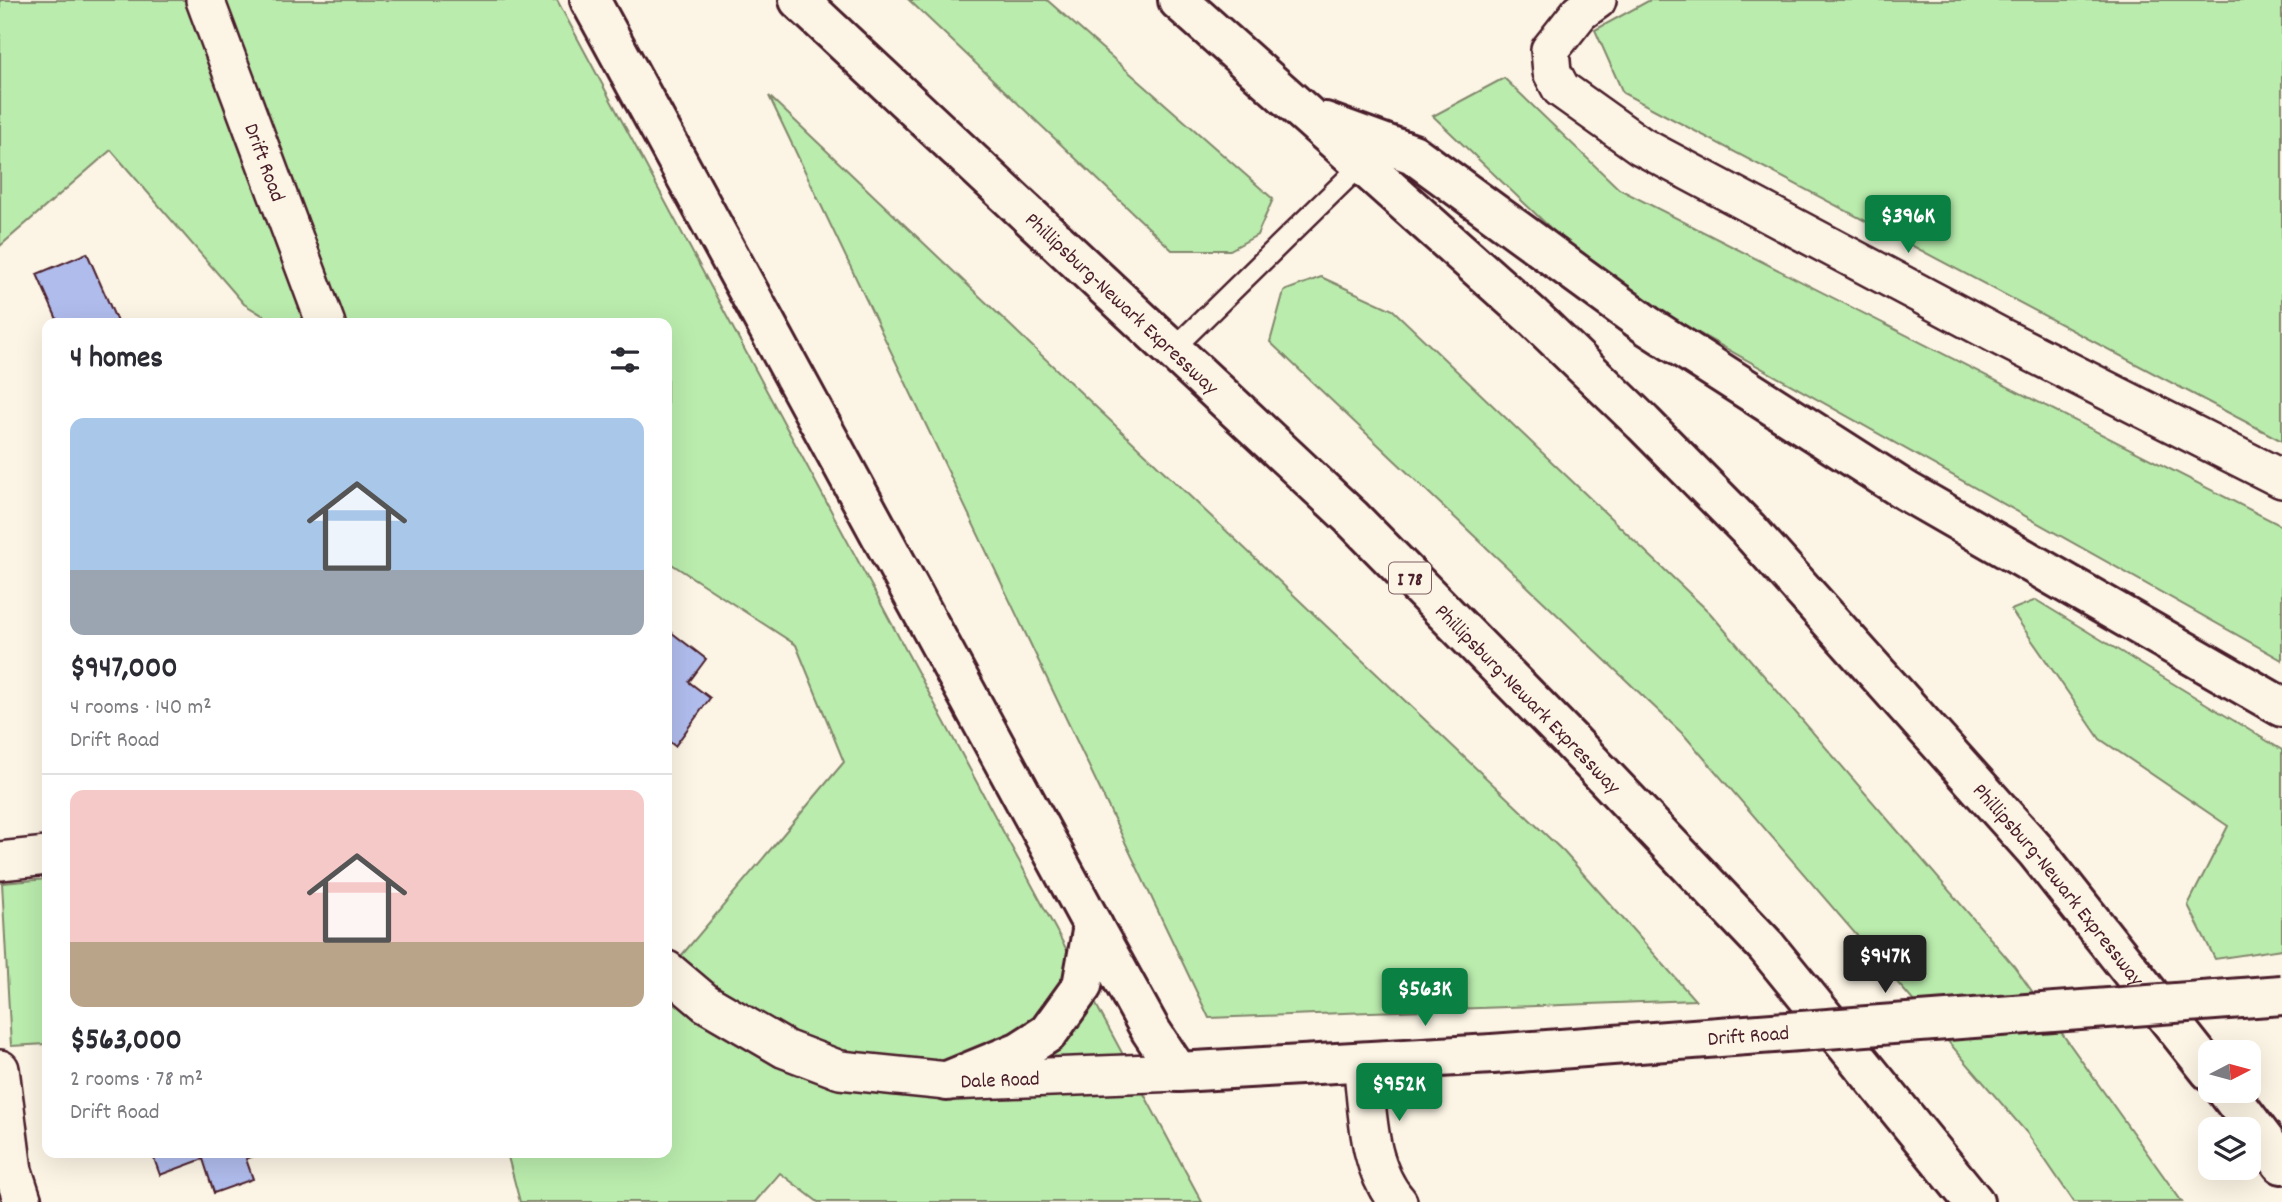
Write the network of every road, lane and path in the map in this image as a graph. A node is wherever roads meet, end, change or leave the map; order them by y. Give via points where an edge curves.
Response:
1 (205, 0) edge
2 (590, 0) edge
3 (799, 0) edge
4 (1178, 0) edge
5 (1597, 0) edge
6 (1310, 116) junction
7 (1361, 165) junction
8 (324, 318) edge
9 (1173, 349) junction
10 (2282, 479) edge
11 (2282, 707) edge
12 (42, 857) edge
13 (0, 861) edge
14 (1093, 926) junction
15 (672, 974) edge
16 (2282, 995) edge
17 (2198, 1056) edge
18 (1362, 1062) junction
19 (0, 1069) edge
20 (1178, 1072) junction
21 (947, 1081) junction
22 (2236, 1103) edge
23 (2282, 1164) edge
24 (23, 1202) edge
25 (1398, 1202) edge
26 (1974, 1202) edge

1 - 8 street, Drift Road
2 - 14 main road
3 - 9 main road, Phillipsburg-Newark Expressway / I 78
4 - 6 main road, Phillipsburg-Newark Expressway
5 - 10 street via 1580,12 1550,50 1552,72 1561,89 1640,146
6 - 7 main road, Phillipsburg-Newark Expressway
6 - 11 main road via 1413,154 1648,326 1906,491
7 - 9 lane
7 - 17 main road, Phillipsburg-Newark Expressway via 1532,316 1748,529 2036,851
9 - 26 main road, Phillipsburg-Newark Expressway / I 78 via 1351,517 1766,946
12 - 13 street
14 - 20 main road via 1150,1031
14 - 21 main road via 1083,986 1048,1032 1020,1051
15 - 21 street, Dale Road via 705,1003 785,1049 841,1070
16 - 18 main road, Drift Road, bridge
18 - 20 main road, Dale Road
18 - 25 street via 1376,1161 1386,1189
19 - 24 street via 13,1171
20 - 21 street, Dale Road
22 - 23 main road

